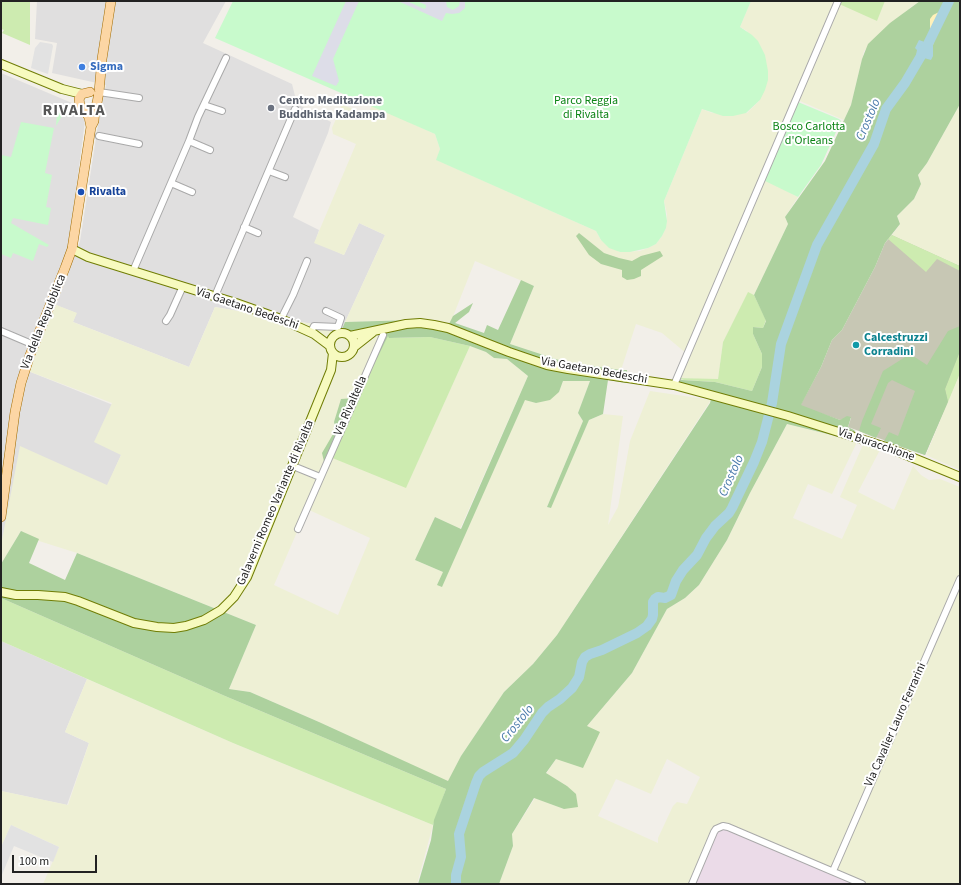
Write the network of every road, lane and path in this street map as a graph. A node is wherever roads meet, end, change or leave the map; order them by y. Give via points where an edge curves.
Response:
1 (111, 1) edge
2 (838, 1) edge
3 (226, 58) dead end
4 (1, 64) edge
5 (100, 76) junction
6 (139, 98) dead end
7 (84, 99) junction
8 (97, 99) junction
9 (204, 105) junction
10 (295, 109) dead end
11 (222, 111) dead end
12 (291, 119) junction
13 (298, 122) dead end
14 (91, 127) junction
15 (99, 136) dead end
16 (189, 141) junction
17 (139, 144) dead end
18 (210, 150) dead end
19 (269, 171) junction
20 (285, 177) dead end
21 (171, 183) junction
22 (192, 192) dead end
23 (244, 227) junction
24 (258, 234) dead end
25 (72, 249) junction
26 (307, 260) dead end
27 (133, 271) junction
28 (183, 286) junction
29 (215, 296) junction
30 (326, 310) dead end
31 (281, 319) junction
32 (166, 321) dead end
33 (1, 331) edge
34 (379, 332) junction
35 (312, 333) junction
36 (335, 336) junction
37 (350, 336) junction
38 (34, 345) junction
39 (354, 347) junction
40 (332, 349) junction
41 (344, 356) junction
42 (330, 370) junction
43 (674, 385) junction
44 (791, 417) joint
45 (293, 466) junction
46 (320, 477) junction
47 (960, 477) edge
48 (1, 517) edge
49 (298, 529) dead end
50 (960, 579) edge
51 (1, 592) edge
52 (16, 595) junction
53 (1, 599) edge
54 (833, 871) junction
55 (692, 884) edge
56 (862, 884) edge

1 - 5 main road, Via della Repubblica
2 - 43 street
3 - 9 street
4 - 7 main road
5 - 7 main road, Via della Repubblica
5 - 8 main road, Via della Repubblica
6 - 8 street
7 - 8 main road via 94,94
7 - 8 main road via 90,110
7 - 14 main road, Via della Repubblica
8 - 14 main road, Via della Repubblica
9 - 11 street
9 - 16 street
10 - 12 street
12 - 13 street
12 - 19 street
14 - 25 main road, Via della Repubblica
15 - 17 street
16 - 18 street
16 - 21 street
19 - 20 street
19 - 23 street
21 - 22 street
21 - 27 street
23 - 24 street
23 - 29 street
25 - 27 main road, Via Gaetano Bedeschi via 88,257
25 - 38 main road, Via della Repubblica
26 - 31 street
27 - 28 main road, Via Gaetano Bedeschi
28 - 29 main road, Via Gaetano Bedeschi
28 - 32 street, Via Gaetano Bedeschi
29 - 31 main road, Via Gaetano Bedeschi
30 - 35 street, Via Gaetano Bedeschi via 341,318 338,327 314,326
31 - 35 main road, Via Gaetano Bedeschi
33 - 38 street
34 - 37 main road, Via Gaetano Bedeschi
34 - 39 main road, Via Gaetano Bedeschi
34 - 43 main road, Via Gaetano Bedeschi via 406,324 434,325 547,365
34 - 46 street, Via Rivaltella
35 - 36 main road, Via Gaetano Bedeschi
35 - 40 main road, Via Gaetano Bedeschi
36 - 37 main road via 342,333
36 - 40 main road via 331,342
37 - 39 main road
38 - 48 main road, Via della Repubblica via 18,392
39 - 41 main road via 350,354
40 - 41 main road via 340,356
40 - 42 main road, Galaverni Romeo Variante di Rivalta
41 - 42 main road, Galaverni Romeo Variante di Rivalta
42 - 45 main road, Galaverni Romeo Variante di Rivalta
43 - 44 main road, Via Gaetano Bedeschi
44 - 47 main road, Via Buracchione via 889,448
45 - 46 street
45 - 52 main road, Galaverni Romeo Variante di Rivalta via 247,577 229,603 204,620 174,628 146,626 65,597
46 - 49 street, Via Rivaltella
50 - 54 street, Via Cavalier Lauro Ferrarini
51 - 52 main road, Galaverni Romeo Variante di Rivalta
52 - 53 main road, Galaverni Romeo Variante di Rivalta
54 - 55 street via 723,826 714,832
54 - 56 street

